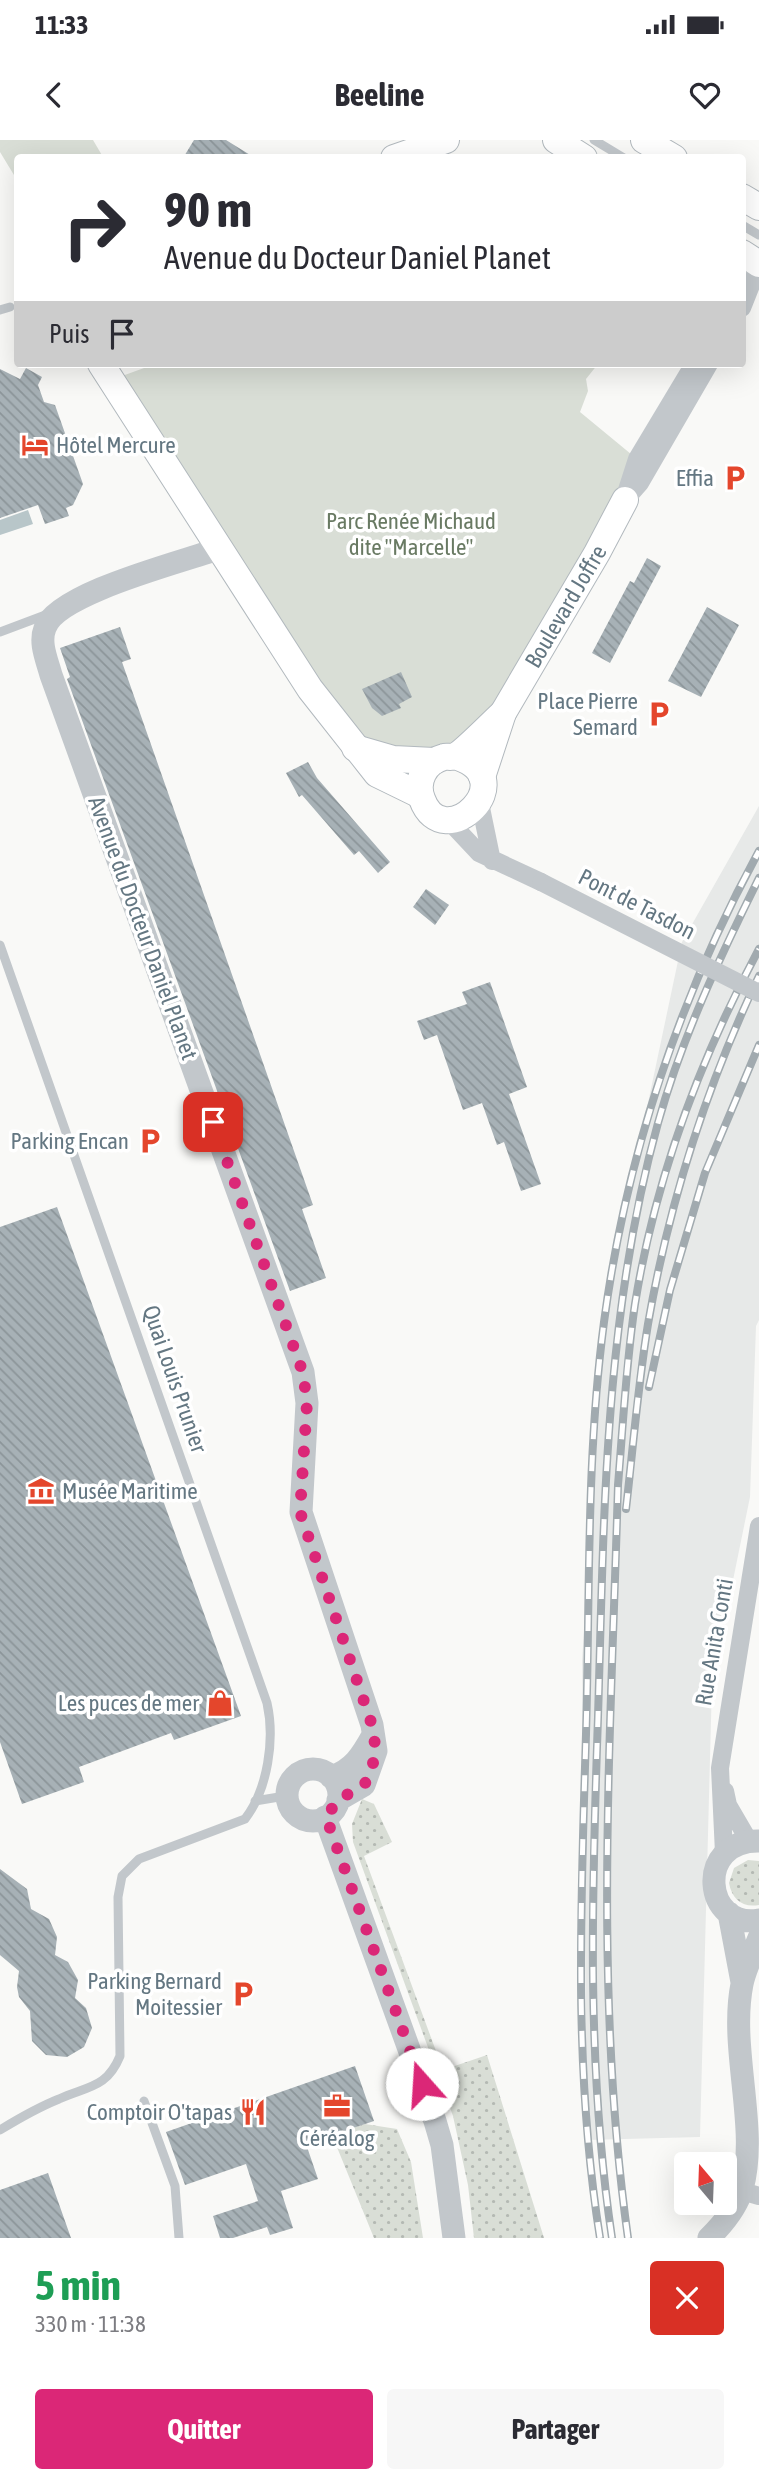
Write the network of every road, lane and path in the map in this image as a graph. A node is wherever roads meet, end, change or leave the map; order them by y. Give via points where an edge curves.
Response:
1 (446, 140) edge
2 (556, 140) edge
3 (594, 140) edge
4 (643, 140) edge
5 (406, 154) edge
6 (578, 154) edge
7 (617, 154) edge
8 (667, 154) edge
9 (759, 264) edge
10 (746, 281) edge
11 (746, 298) edge
12 (10, 307) dead end
13 (0, 310) edge
14 (103, 368) edge
15 (692, 368) edge
16 (707, 368) edge
17 (625, 500) junction
18 (218, 549) junction
19 (56, 610) junction
20 (0, 632) edge
21 (503, 713) junction
22 (355, 748) junction
23 (444, 759) junction
24 (481, 790) junction
25 (420, 795) junction
26 (448, 820) junction
27 (492, 861) junction
28 (0, 945) edge
29 (759, 993) edge
30 (759, 1526) edge
31 (373, 1735) junction
32 (720, 1768) junction
33 (331, 1777) junction
34 (287, 1791) junction
35 (255, 1801) junction
36 (332, 1808) junction
37 (754, 1841) edge
38 (724, 1853) junction
39 (729, 1913) junction
40 (759, 1920) edge
41 (759, 1938) edge
42 (742, 1982) junction
43 (144, 2101) dead end
44 (0, 2130) edge
45 (750, 2193) edge
46 (179, 2238) edge
47 (454, 2238) edge
48 (709, 2238) edge

1 - 5 main road
2 - 6 main road
3 - 7 lane
4 - 8 main road
9 - 10 street
9 - 11 street
12 - 13 lane
14 - 18 main road
15 - 17 street, Boulevard Joffre via 637,459
16 - 17 street, Boulevard Joffre via 640,483
17 - 21 main road, Boulevard Joffre
18 - 19 street
18 - 22 main road via 310,689
19 - 20 lane
19 - 31 street, Avenue du Docteur Daniel Planet via 43,634 51,675 303,1373 307,1403 300,1512 366,1702
21 - 23 main road, Boulevard Joffre
21 - 24 main road, Boulevard Joffre
22 - 23 main road via 393,759
22 - 25 main road via 377,774
23 - 24 main road via 466,760
23 - 25 main road, Boulevard Joffre via 422,776
24 - 26 main road via 472,812
24 - 27 street, Boulevard Joffre
25 - 26 main road via 430,812
26 - 27 street
27 - 29 street, Pont de Tasdon, bridge
28 - 35 lane, Quai Louis Prunier via 267,1703 271,1734
30 - 32 street, Rue Anita Conti
31 - 33 street via 346,1772
31 - 36 street, Avenue du Docteur Daniel Planet via 376,1751 370,1775 364,1785
32 - 37 street, Rue Anita Conti via 728,1805
32 - 38 street, Rue Anita Conti
33 - 34 street via 307,1770 293,1778
33 - 36 street via 338,1791
34 - 35 lane
34 - 36 street via 289,1805 300,1817 317,1820
35 - 44 lane, Quai Louis Prunier via 245,1819 139,1859 122,1876 118,1897 120,2056 113,2073 97,2085
36 - 47 street via 438,2133
37 - 38 street via 739,1843
38 - 39 street via 716,1864 714,1891
39 - 40 street
39 - 42 street
41 - 42 street
42 - 45 street via 739,2045
43 - 46 lane via 175,2186
45 - 48 street

